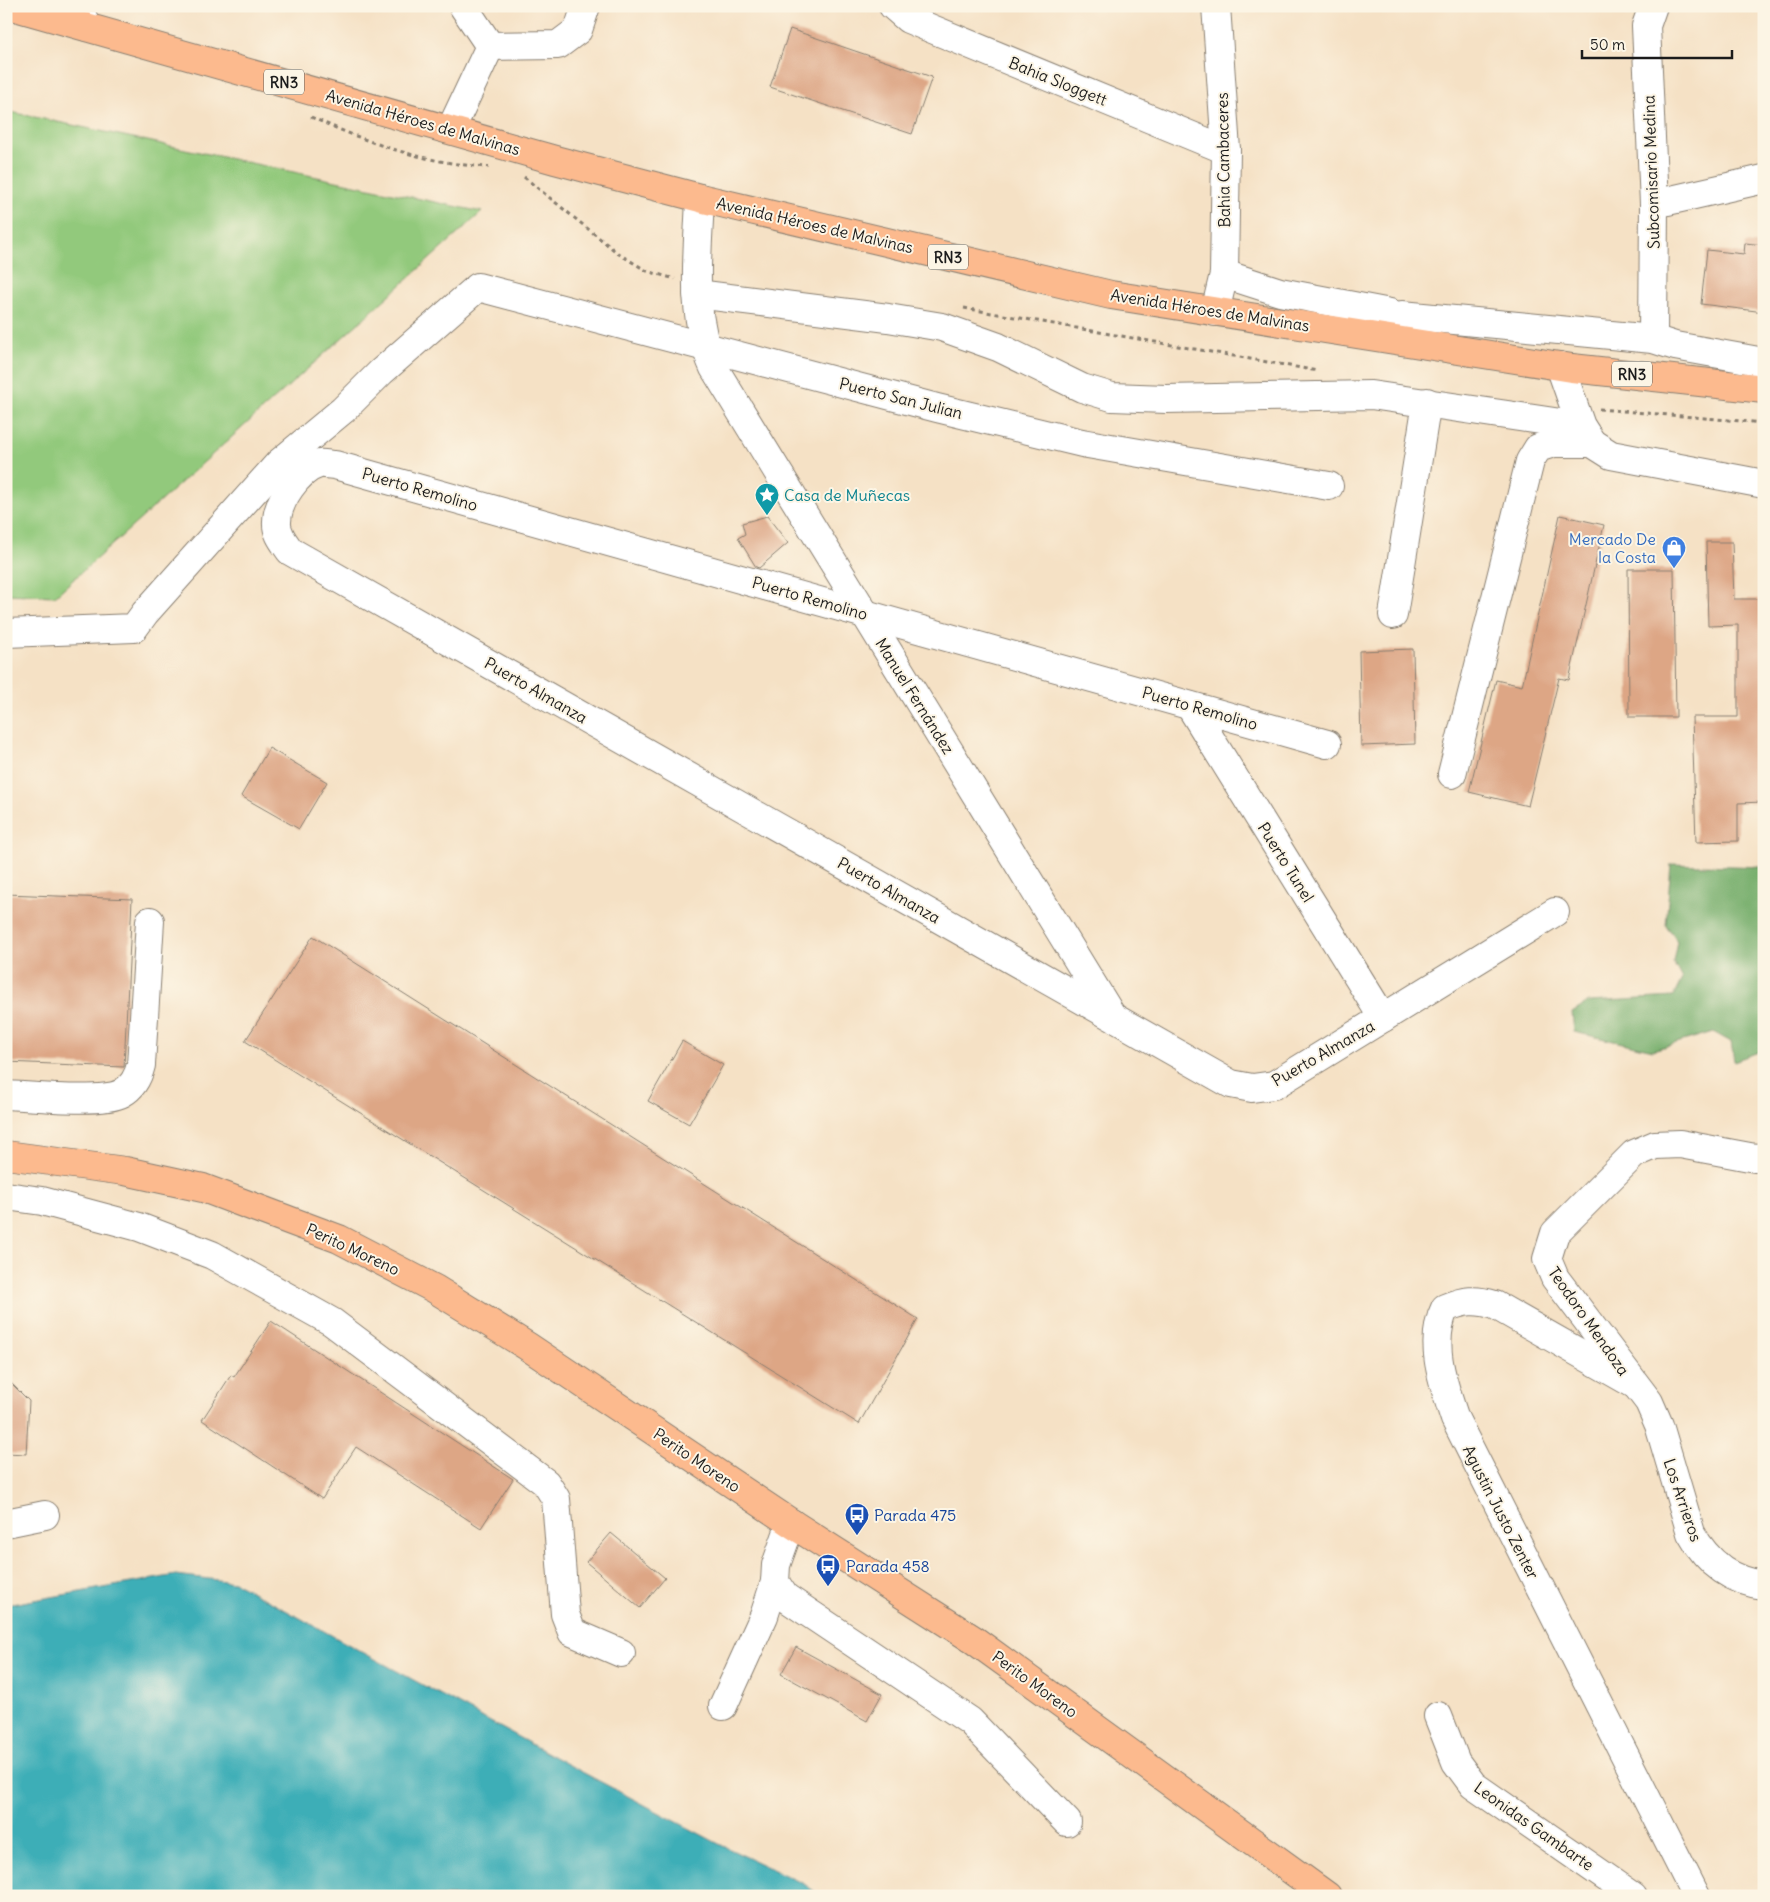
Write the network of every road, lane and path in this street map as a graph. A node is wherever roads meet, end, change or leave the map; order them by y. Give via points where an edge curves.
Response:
1 (12, 6) edge
2 (464, 6) edge
3 (586, 6) edge
4 (893, 6) edge
5 (1216, 6) edge
6 (1653, 6) edge
7 (83, 17) edge
8 (490, 46) junction
9 (308, 116) dead end
10 (451, 129) junction
11 (1226, 150) junction
12 (498, 169) dead end
13 (520, 175) dead end
14 (1764, 179) edge
15 (700, 198) junction
16 (1654, 204) junction
17 (1224, 274) junction
18 (697, 287) junction
19 (961, 308) dead end
20 (1216, 312) junction
21 (1402, 315) junction
22 (1346, 332) junction
23 (1653, 339) junction
24 (705, 347) junction
25 (1764, 362) edge
26 (1560, 366) junction
27 (1327, 372) dead end
28 (1764, 389) edge
29 (1428, 402) junction
30 (1764, 423) edge
31 (1582, 426) junction
32 (288, 472) junction
33 (1764, 484) edge
34 (1329, 486) dead end
35 (865, 614) junction
36 (1394, 615) dead end
37 (6, 633) edge
38 (1190, 706) junction
39 (1327, 744) dead end
40 (1452, 774) dead end
41 (1555, 912) dead end
42 (150, 921) dead end
43 (1113, 1018) junction
44 (1383, 1018) junction
45 (6, 1095) edge
46 (6, 1155) edge
47 (1764, 1157) edge
48 (6, 1196) edge
49 (1634, 1384) junction
50 (45, 1515) dead end
51 (6, 1523) edge
52 (791, 1523) junction
53 (775, 1582) junction
54 (1764, 1585) edge
55 (621, 1653) dead end
56 (724, 1706) dead end
57 (1438, 1716) dead end
58 (1067, 1822) dead end
59 (1327, 1896) edge
60 (1633, 1896) edge
61 (1696, 1896) edge

1 - 7 main road, Avenida Héroes de Malvinas / RN3
2 - 8 street
3 - 8 street via 578,30 558,45
4 - 11 street, Bahia Sloggett via 908,19
5 - 11 street, Bahia Cambaceres
6 - 16 street, Subcomisario Medina via 1646,26
7 - 10 main road, Avenida Héroes de Malvinas / RN3
8 - 10 street
9 - 12 path via 379,145 458,166
10 - 15 main road, Avenida Héroes de Malvinas / RN3
11 - 17 street, Bahia Cambaceres
13 - 18 path via 619,254 647,271
14 - 16 street
15 - 18 street, Manuel Fernández
15 - 20 main road, Avenida Héroes de Malvinas / RN3 via 1111,295
16 - 23 street, Subcomisario Medina
17 - 20 street, Bahia Cambaceres
17 - 21 street via 1280,292
18 - 24 street, Manuel Fernández via 696,306
18 - 29 street via 942,327 998,347 1082,388 1112,396 1371,395
19 - 27 path
20 - 22 main road, Avenida Héroes de Malvinas / RN3
21 - 22 street via 1372,320
21 - 23 street
22 - 26 main road, Avenida Héroes de Malvinas / RN3
23 - 25 street
24 - 32 street, Puerto San Julian via 478,287 381,372
24 - 34 street, Puerto San Julian via 1082,443
24 - 35 street, Manuel Fernández via 714,368
26 - 28 main road, Avenida Héroes de Malvinas / RN3
26 - 31 street
29 - 31 street
29 - 36 street
30 - 31 path
31 - 33 street via 1611,455
31 - 40 street via 1554,443 1538,448 1530,461
32 - 35 street, Puerto Remolino via 320,464 335,465
32 - 37 street via 145,613 134,628
32 - 43 street, Puerto Almanza via 277,523 279,536 290,550
35 - 38 street, Puerto Remolino
35 - 43 street, Manuel Fernández
38 - 39 street, Puerto Remolino
38 - 44 street, Puerto Tunel
41 - 44 street, Puerto Almanza
42 - 45 street via 141,1065 132,1085 121,1094 104,1098
43 - 44 street, Puerto Almanza via 1231,1084 1252,1088 1274,1085
46 - 52 main road, Perito Moreno via 125,1171 203,1188 339,1239 435,1289 519,1341
47 - 49 street, Teodoro Mendoza via 1680,1144 1655,1144 1634,1154 1555,1233 1547,1259 1556,1278
48 - 55 street via 42,1201 139,1227 202,1252 332,1322 546,1483 556,1499 565,1614 572,1632
49 - 54 street, Los Arrieros via 1649,1402 1660,1425 1691,1533 1699,1549 1725,1572 1753,1584
49 - 61 street, Agustin Justo Zenter via 1494,1305 1479,1300 1462,1300 1445,1308 1438,1323 1436,1342 1455,1419
50 - 51 street
52 - 53 street via 776,1565
52 - 59 main road, Perito Moreno via 974,1640
53 - 56 street via 764,1616
53 - 58 street via 790,1601 970,1721
57 - 60 street, Leonidas Gambarte via 1456,1762 1473,1786

